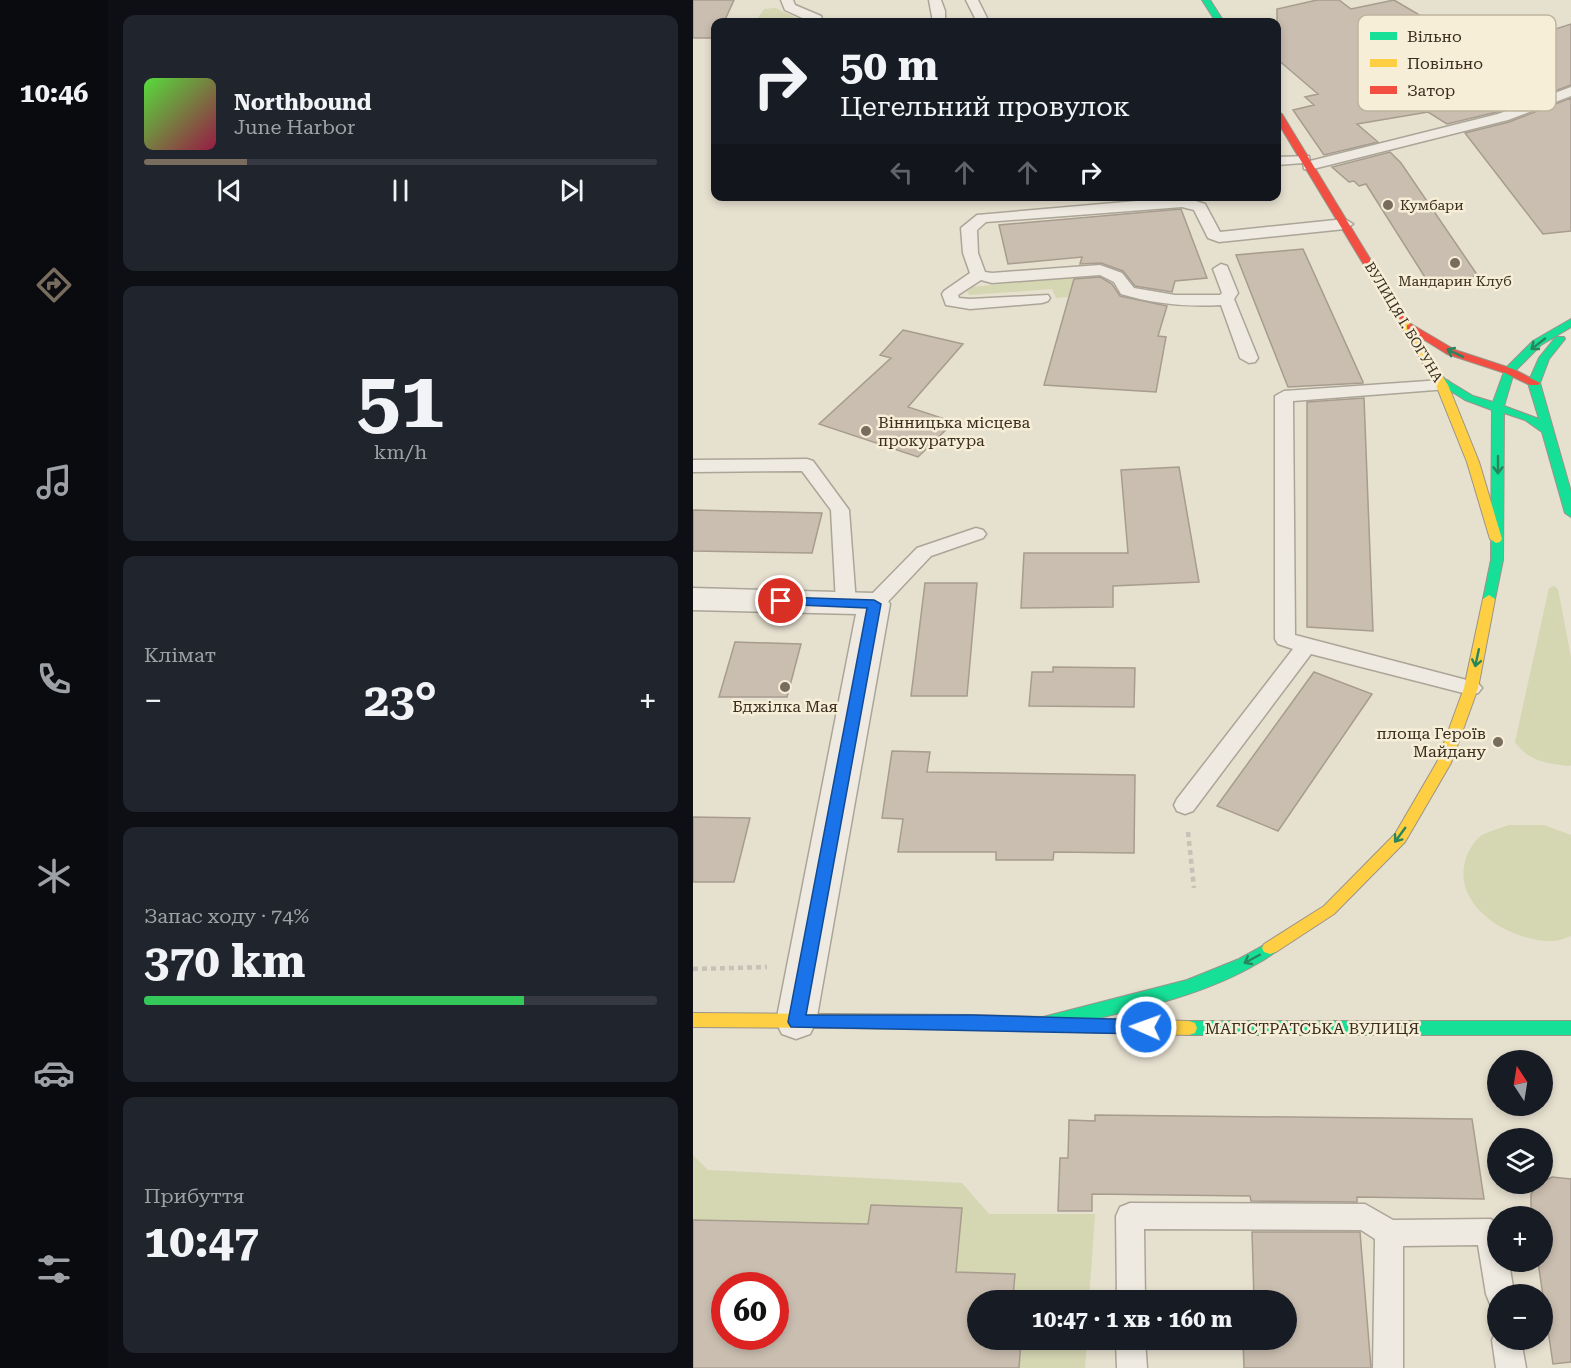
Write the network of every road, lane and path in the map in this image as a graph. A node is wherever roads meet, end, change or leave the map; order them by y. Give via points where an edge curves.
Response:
1 (787, 0) edge
2 (935, 0) edge
3 (972, 0) edge
4 (1206, 0) edge
5 (814, 18) edge
6 (939, 18) edge
7 (981, 18) edge
8 (1217, 18) edge
9 (1571, 91) edge
10 (1556, 97) edge
11 (1519, 111) edge
12 (1281, 120) edge
13 (1281, 161) edge
14 (1307, 162) junction
15 (1345, 224) junction
16 (1219, 237) junction
17 (979, 275) junction
18 (1042, 298) dead end
19 (1225, 300) junction
20 (1406, 323) junction
21 (1571, 324) edge
22 (1249, 358) dead end
23 (1509, 371) junction
24 (1439, 381) junction
25 (1536, 390) junction
26 (1498, 406) junction
27 (1548, 431) junction
28 (693, 466) edge
29 (1570, 504) edge
30 (976, 534) dead end
31 (1497, 545) junction
32 (693, 599) edge
33 (860, 603) junction
34 (1306, 646) junction
35 (1471, 688) junction
36 (1185, 805) joint
37 (1194, 888) dead end
38 (809, 945) junction
39 (693, 969) edge
40 (693, 1020) edge
41 (796, 1022) junction
42 (1043, 1024) junction
43 (1571, 1028) edge
44 (1389, 1233) junction
45 (1498, 1284) edge
46 (1131, 1290) edge
47 (1131, 1350) edge
48 (1509, 1350) edge
49 (1132, 1368) edge
50 (1388, 1368) edge
51 (1512, 1368) edge

1 - 5 lane via 789,7
2 - 6 lane
3 - 7 lane
4 - 8 main road
9 - 10 lane
11 - 14 lane
12 - 14 main road, ВУЛИЦЯ І. БОГУНА
13 - 14 lane
14 - 15 main road, ВУЛИЦЯ І. БОГУНА
15 - 16 lane
15 - 20 main road, ВУЛИЦЯ І. БОГУНА
16 - 17 lane via 1213,235 1200,207 1183,202 982,218 969,228 968,241
16 - 19 lane via 1213,249 1230,294
17 - 18 lane via 949,294 952,302
17 - 19 lane via 992,278 1100,270 1114,273 1127,291 1140,295
19 - 22 lane
23 -> 20 main road via 1451,352
20 - 24 main road, ВУЛИЦЯ І. БОГУНА
21 -> 23 main road via 1537,344
21 - 25 main road via 1544,358
23 - 25 main road
23 - 26 main road
24 - 26 main road via 1470,399
24 - 31 main road, ВУЛИЦЯ І. БОГУНА via 1473,462
24 - 34 lane via 1284,396 1285,639
25 - 26 main road via 1519,404
25 - 27 main road
26 - 27 main road via 1537,422
26 -> 31 main road
27 - 29 main road
28 - 33 lane via 807,465 840,510
30 - 33 lane via 924,552
31 -> 35 main road
32 - 33 street
33 - 38 street
34 - 35 lane
34 - 36 lane
35 -> 42 main road via 1444,763 1400,838 1329,910 1254,959 1197,984
36 - 37 path
38 - 39 path via 768,967
38 - 41 street
40 - 41 main road, МАГІСТРАТСЬКА ВУЛИЦЯ
41 - 42 main road, МАГІСТРАТСЬКА ВУЛИЦЯ
42 - 43 main road, МАГІСТРАТСЬКА ВУЛИЦЯ via 1248,1029
44 - 45 lane via 1490,1232
44 - 46 lane via 1365,1217 1130,1216
44 - 50 lane
47 - 49 lane
48 - 51 lane

